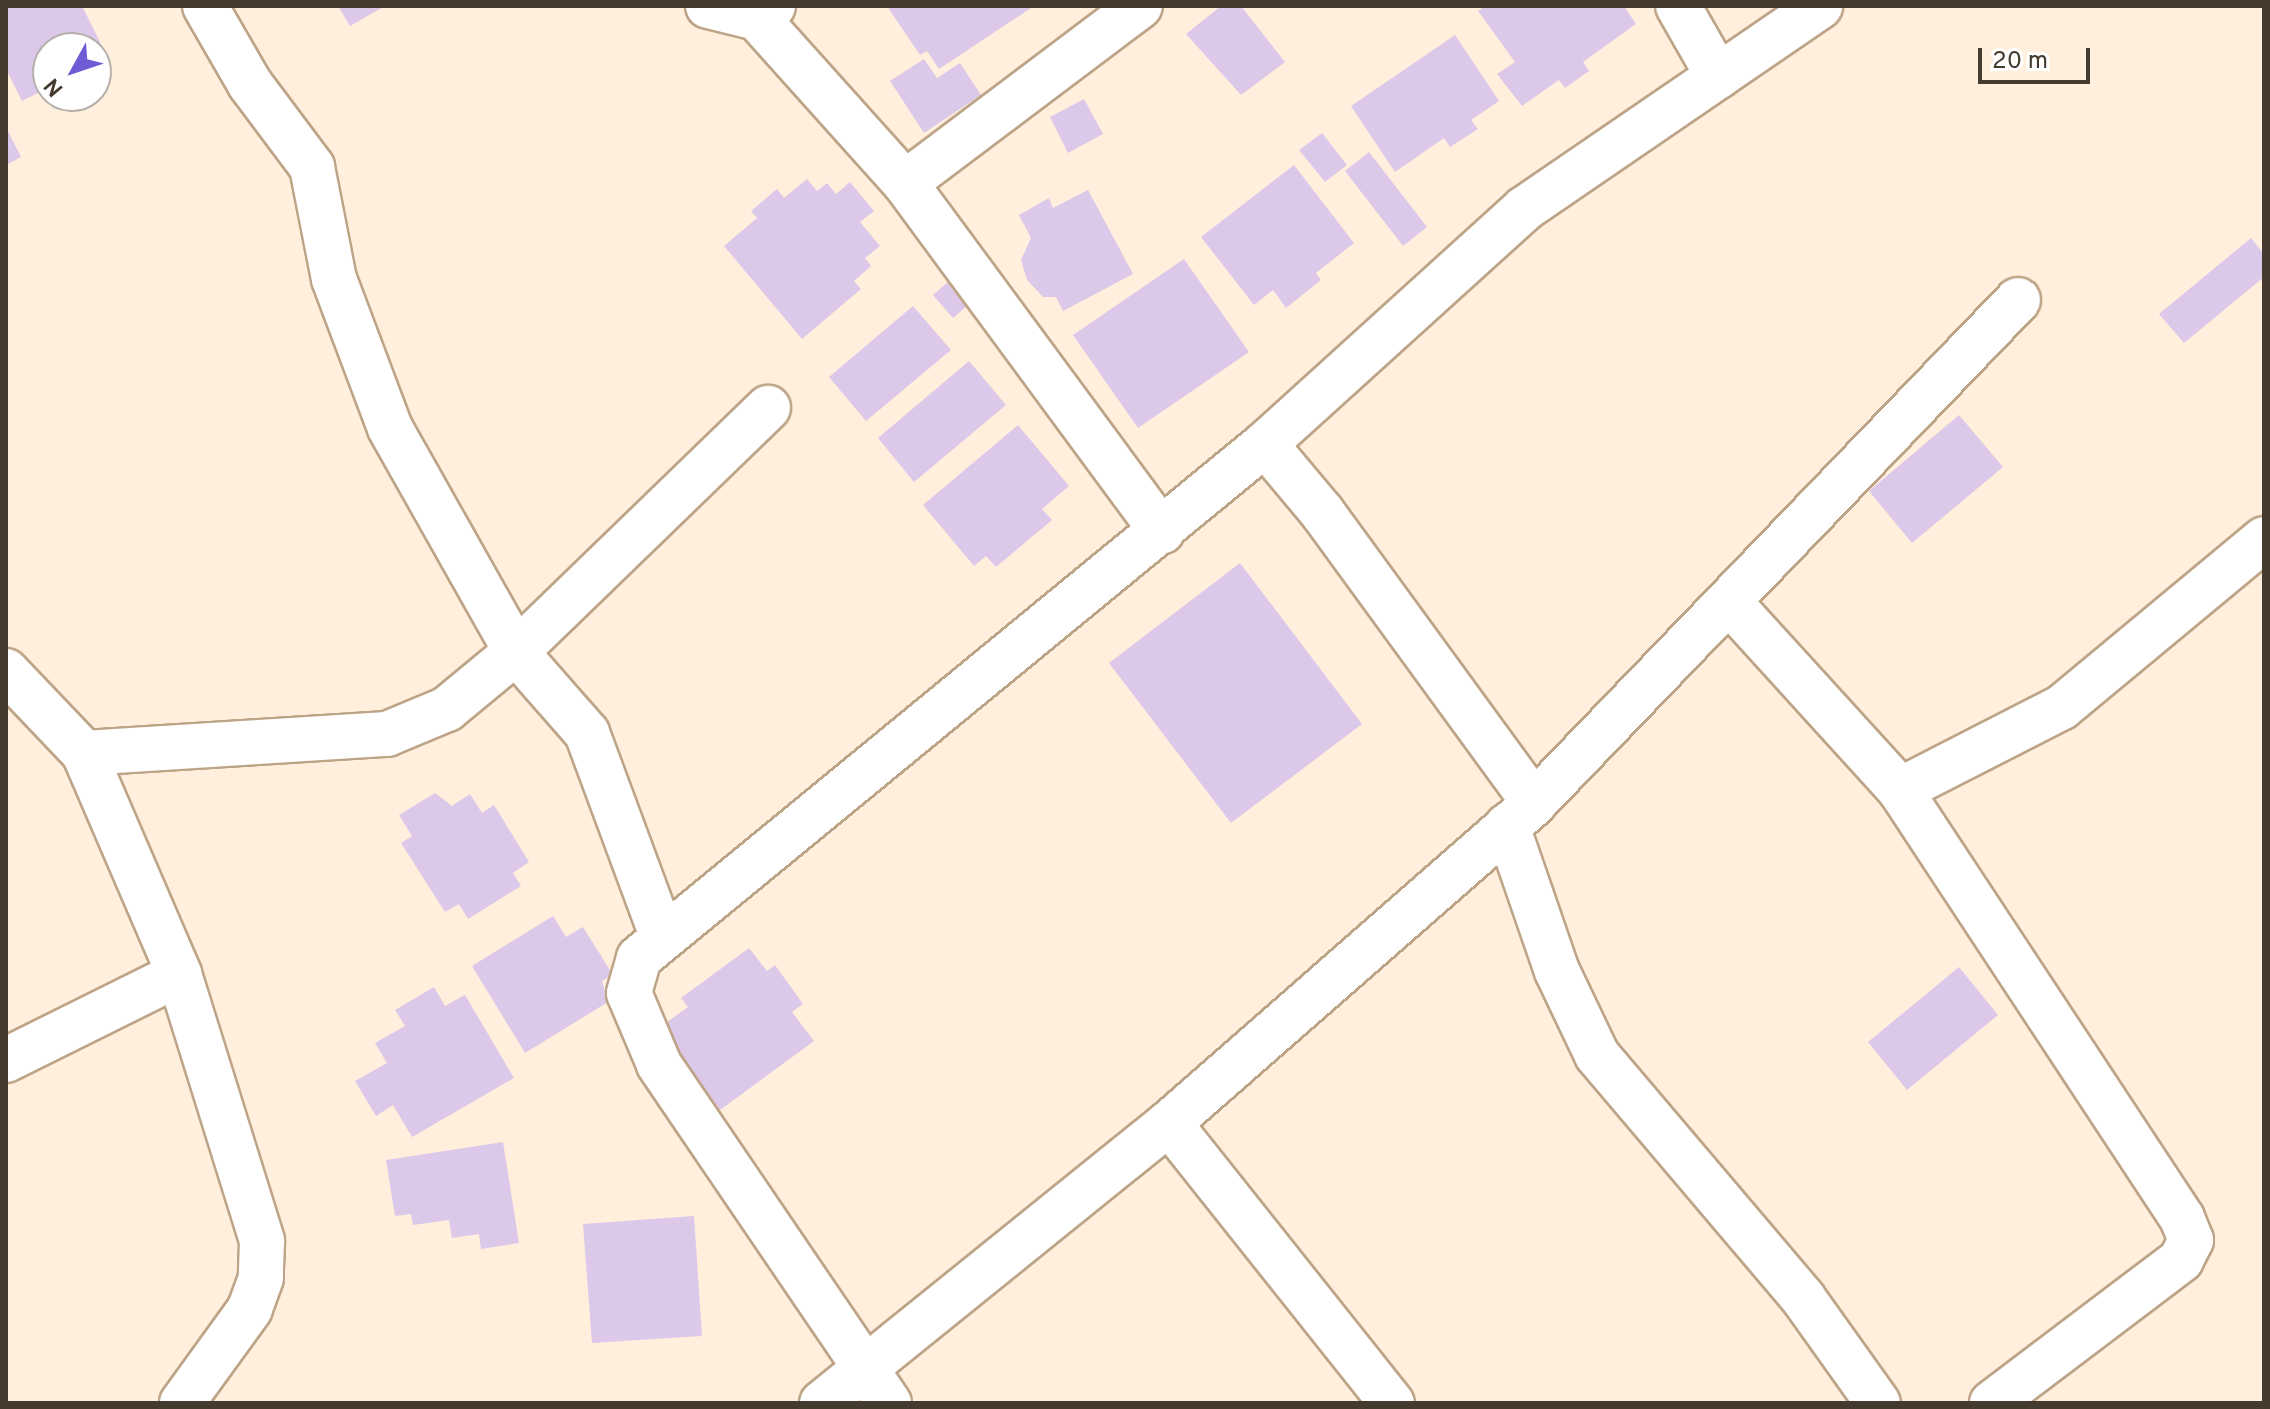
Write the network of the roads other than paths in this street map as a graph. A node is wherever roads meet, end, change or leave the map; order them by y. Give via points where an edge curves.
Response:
1 (205, 6) edge
2 (708, 6) edge
3 (1140, 6) edge
4 (1678, 6) edge
5 (1820, 6) edge
6 (765, 12) edge
7 (1718, 76) junction
8 (905, 183) junction
9 (2018, 300) dead end
10 (768, 408) dead end
11 (1265, 444) junction
12 (1162, 531) junction
13 (2264, 539) edge
14 (1731, 604) junction
15 (516, 652) junction
16 (6, 671) edge
17 (84, 753) junction
18 (1900, 790) junction
19 (1521, 814) junction
20 (662, 936) junction
21 (179, 974) junction
22 (6, 1060) edge
23 (1169, 1123) junction
24 (861, 1368) junction
25 (182, 1403) edge
26 (822, 1403) edge
27 (889, 1403) edge
28 (1392, 1403) edge
29 (1878, 1403) edge
30 (1992, 1403) edge

1 - 15 street via 250,84 312,167 334,279 390,428
2 - 6 street
3 - 8 street
4 - 7 street
5 - 7 street
6 - 8 street
7 - 11 street via 1524,209
8 - 12 street
9 - 14 street
10 - 15 street
11 - 12 street
11 - 19 street via 1322,512
12 - 20 street
13 - 18 street via 2062,707
14 - 18 street
14 - 19 street
15 - 17 street via 447,709 387,734
15 - 20 street via 587,733
16 - 17 street
17 - 21 street
18 - 30 street via 2182,1218 2191,1240 2181,1260
19 - 23 street
19 - 29 street via 1557,971 1597,1055 1803,1298
20 - 24 street via 631,971 629,993 640,1025 659,1064
21 - 22 street
21 - 25 street via 262,1241 261,1278 250,1309
23 - 24 street
23 - 28 street
24 - 26 street
24 - 27 street

